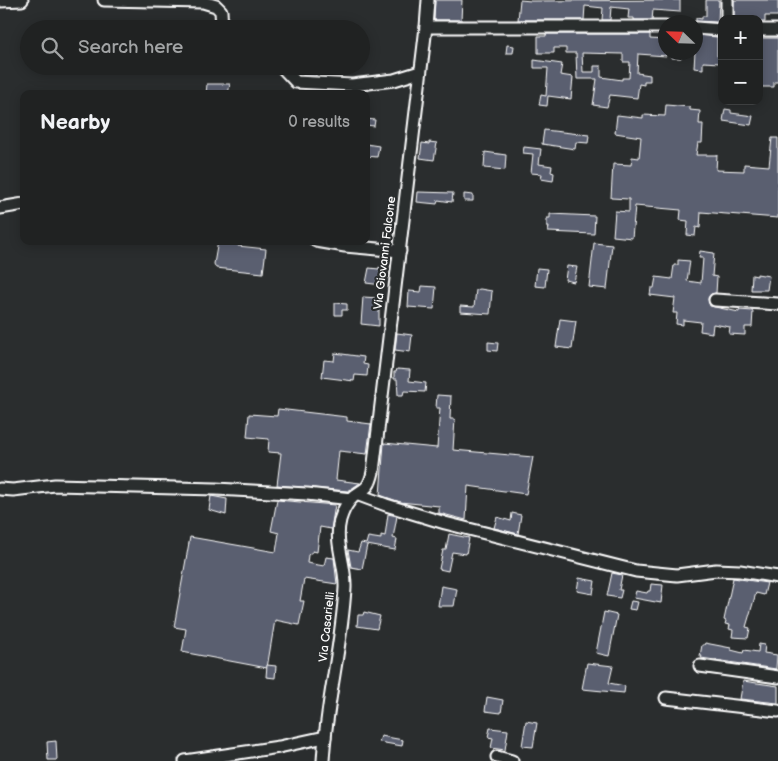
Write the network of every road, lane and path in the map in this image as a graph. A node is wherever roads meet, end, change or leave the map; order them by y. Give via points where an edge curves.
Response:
1 (0, 0) edge
2 (22, 0) edge
3 (104, 0) edge
4 (428, 0) edge
5 (727, 0) edge
6 (727, 15) edge
7 (222, 20) edge
8 (426, 27) junction
9 (658, 28) edge
10 (703, 29) edge
11 (718, 30) edge
12 (763, 30) edge
13 (778, 30) edge
14 (420, 72) junction
15 (289, 75) edge
16 (20, 205) edge
17 (0, 208) edge
18 (339, 245) edge
19 (400, 250) junction
20 (715, 300) dead end
21 (778, 304) edge
22 (0, 489) edge
23 (355, 497) junction
24 (778, 578) edge
25 (700, 666) dead end
26 (778, 677) edge
27 (666, 698) dead end
28 (778, 711) edge
29 (324, 737) junction
30 (498, 757) dead end
31 (186, 761) edge
32 (323, 761) edge
33 (512, 761) edge

1 - 2 street
3 - 7 street via 203,2 216,6 221,11
4 - 8 street, Via Giovanni Falcone
5 - 6 street
8 - 9 street
8 - 14 street, Via Giovanni Falcone
10 - 11 street
12 - 13 street
14 - 15 street via 394,80 352,85 296,82
14 - 19 street, Via Giovanni Falcone
16 - 17 street
18 - 19 street
19 - 23 street, Via Giovanni Falcone via 373,472 366,490
20 - 21 street
22 - 23 street via 55,486 216,489
23 - 24 street via 445,523 636,570 678,574 740,571
23 - 29 street, Via Casarielli via 345,507 338,534 345,584 340,646
25 - 26 street
27 - 28 street
29 - 31 street
29 - 32 street, Via Casarielli
30 - 33 street

